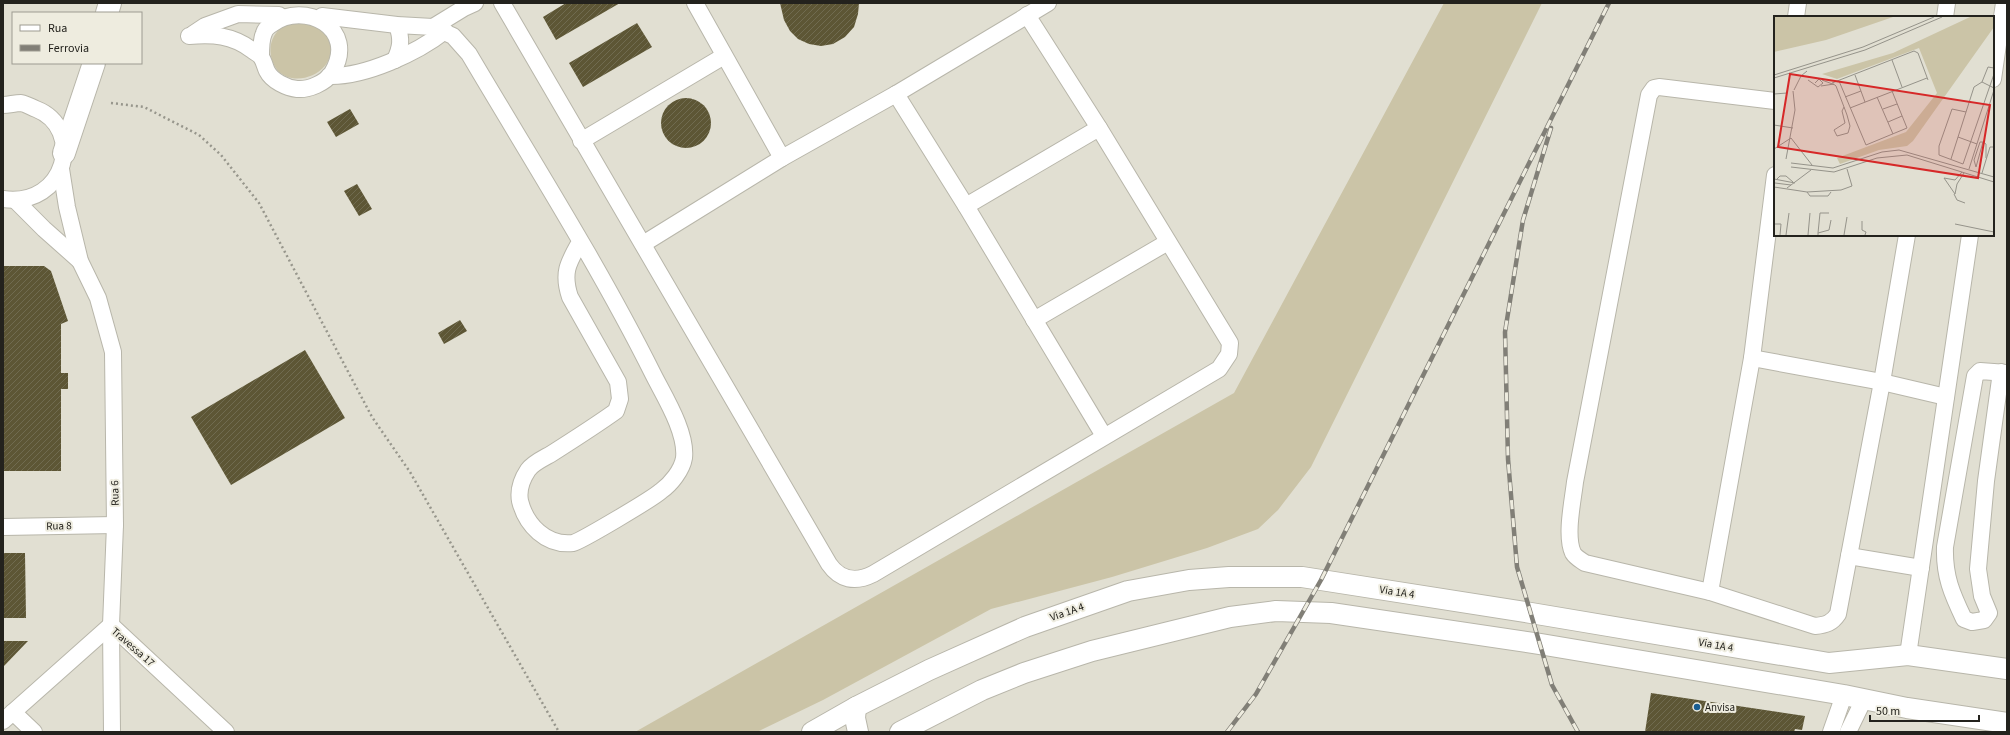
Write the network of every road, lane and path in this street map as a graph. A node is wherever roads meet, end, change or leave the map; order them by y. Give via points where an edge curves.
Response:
1 (475, 3) edge
2 (502, 3) edge
3 (695, 3) edge
4 (1048, 3) edge
5 (1798, 3) edge
6 (1947, 3) edge
7 (2004, 3) edge
8 (279, 15) junction
9 (1027, 15) junction
10 (322, 16) junction
11 (1796, 16) edge
12 (1945, 16) edge
13 (397, 25) junction
14 (439, 29) junction
15 (2002, 53) edge
16 (724, 56) junction
17 (261, 57) junction
18 (395, 60) junction
19 (94, 64) edge
20 (329, 76) junction
21 (1994, 76) edge
22 (896, 94) junction
23 (1774, 101) edge
24 (111, 103) dead end
25 (3, 105) edge
26 (1099, 128) junction
27 (581, 141) junction
28 (782, 158) junction
29 (63, 161) junction
30 (1774, 183) edge
31 (10, 200) edge
32 (966, 206) junction
33 (1907, 236) edge
34 (1970, 236) edge
35 (580, 242) junction
36 (1168, 242) junction
37 (643, 244) junction
38 (80, 261) junction
39 (1034, 320) junction
40 (1752, 358) junction
41 (2004, 373) edge
42 (1882, 382) junction
43 (1946, 397) junction
44 (1104, 436) junction
45 (115, 525) junction
46 (3, 527) edge
47 (1849, 556) junction
48 (1921, 568) junction
49 (1710, 592) junction
50 (111, 625) junction
51 (1908, 655) junction
52 (2007, 669) edge
53 (1844, 695) junction
54 (1864, 699) junction
55 (856, 707) junction
56 (8, 716) edge
57 (2007, 723) edge
58 (822, 730) edge
59 (34, 732) edge
60 (112, 732) edge
61 (226, 732) edge
62 (559, 732) edge
63 (858, 732) edge
64 (900, 732) edge
65 (1831, 732) edge
66 (1848, 732) edge

1 - 14 street via 464,8
2 - 27 street
3 - 16 street
4 - 9 street
5 - 11 street
6 - 12 street
7 - 15 street
8 - 10 street via 293,10 308,10
8 - 17 street via 263,33
8 - 17 street via 238,14 205,26 189,36 212,34 228,37 241,41
9 - 22 street
9 - 26 street
10 - 13 street
10 - 20 street via 334,28 340,44 338,62
13 - 14 street
13 - 18 street via 401,36 400,49
14 - 18 street via 419,49
14 - 35 street via 453,36 469,54
15 - 21 street
16 - 27 street
16 - 28 street
17 - 20 street via 268,73 281,84 298,89 315,86
18 - 20 street via 341,77
19 - 29 highway
22 - 28 street
22 - 32 street
23 - 49 street via 1659,87 1654,88 1649,95 1575,482 1569,537 1577,558 1585,563
24 - 62 path via 144,107 199,136 221,155 259,203 372,417 410,472
25 - 29 street, Rua 6 via 22,103 44,112 60,130
26 - 32 street
26 - 36 street
27 - 37 street
28 - 37 street
29 - 31 street via 51,185 35,197
29 - 38 street, Rua 6 via 67,207
30 - 40 street
31 - 38 street, Rua 6
32 - 39 street
33 - 42 street
34 - 43 street
35 - 35 street via 568,264 566,286 618,382 620,399 616,411 529,468 520,484 519,498 524,515 535,529 557,543 574,543 662,491 677,474 684,458 676,420 624,315
36 - 39 street
36 - 44 street via 1230,343 1230,354 1218,369
37 - 44 street via 829,564 838,575 845,578 855,580 872,574
38 - 45 street, Rua 6 via 98,298 113,352
39 - 44 street
40 - 42 street
40 - 49 street
41 - 41 street via 1980,371 1975,376 1945,547 1950,590 1964,619 1972,622 1984,620 1989,613 1982,596 1978,569 1986,480
42 - 43 street
42 - 47 street
43 - 48 street
45 - 46 street, Rua 8
45 - 50 street, Rua 6
47 - 48 street
47 - 49 street via 1838,614 1834,621 1825,625 1815,626
48 - 51 street
50 - 56 street, Travessa 17
50 - 60 street, Rua 6
50 - 61 street, Travessa 17
51 - 52 main road, Via 1A 4
51 - 55 main road, Via 1A 4 via 1829,663 1302,577 1229,577 1190,580 1120,593 1025,627 929,670
53 - 54 main road
53 - 64 main road via 1540,644 1331,613 1276,611 1230,617 1092,651 982,690
53 - 65 street
54 - 57 main road
54 - 66 street
55 - 58 main road, Via 1A 4
55 - 63 main road
56 - 59 street

